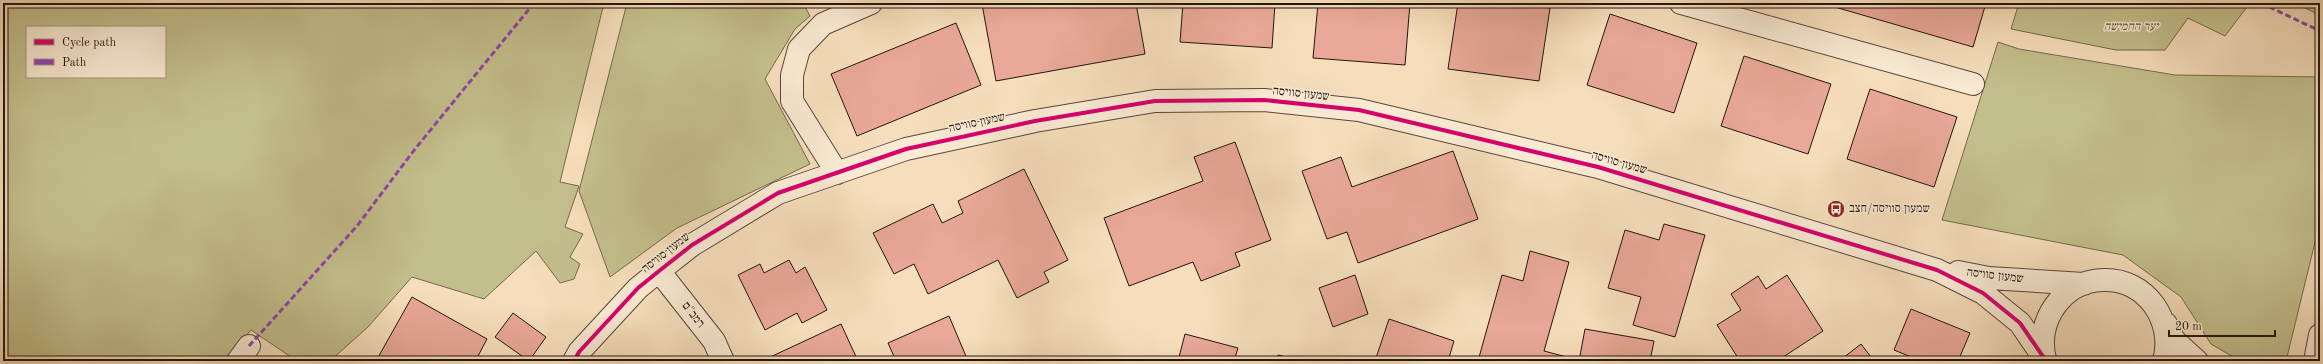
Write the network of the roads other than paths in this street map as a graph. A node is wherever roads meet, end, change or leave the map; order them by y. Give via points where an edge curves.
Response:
1 (871, 3) edge
2 (1681, 3) edge
3 (1973, 84) dead end
4 (837, 173) junction
5 (1908, 261) junction
6 (659, 271) junction
7 (2084, 284) junction
8 (2163, 319) junction
9 (2320, 335) edge
10 (2044, 359) edge
11 (574, 361) edge
12 (723, 361) edge
13 (2164, 361) edge
14 (2197, 361) edge
15 (2315, 361) edge

1 - 4 street via 823,24 799,49 792,75 792,101
2 - 3 street
4 - 5 street, שמעון סוויסה via 906,149 1035,121 1155,101 1264,100 1359,110 1590,165
4 - 6 street, שמעון סוויסה via 778,193 692,245
5 - 7 street, שמעון סוויסה via 1989,278
5 - 10 street, שמעון סוויסה via 1937,270 1983,293 2020,323
6 - 11 street, שמעון סוויסה via 638,288 579,352
6 - 12 street, רמב"ם via 714,342
7 - 8 street via 2102,280 2121,282 2144,294
7 - 10 street via 2067,292 2054,305 2045,322 2042,340
8 - 13 street via 2167,335
8 - 14 street via 2174,340
9 - 15 street

